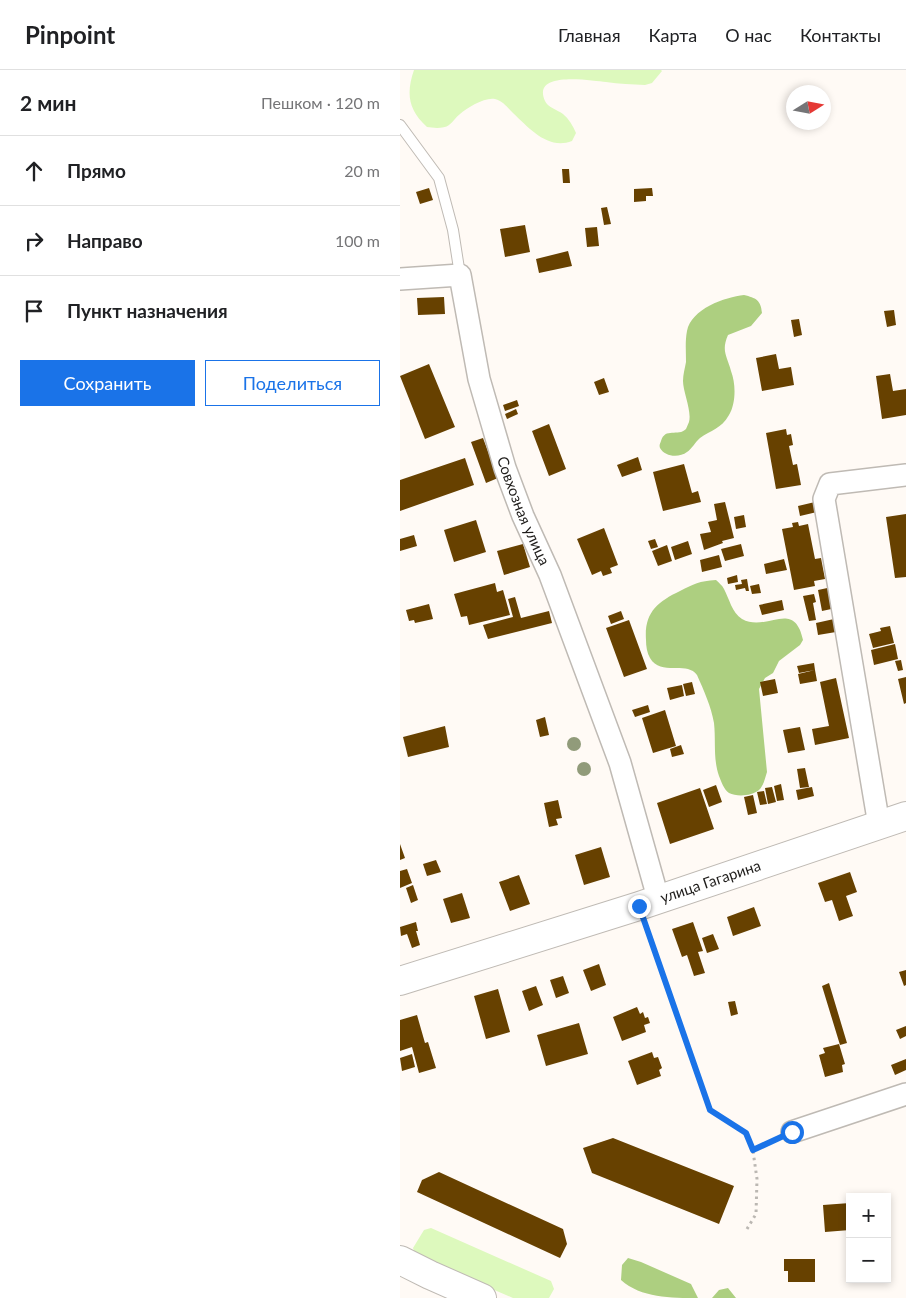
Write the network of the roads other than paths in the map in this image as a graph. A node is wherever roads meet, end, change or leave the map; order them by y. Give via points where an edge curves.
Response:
1 (400, 125) edge
2 (460, 275) junction
3 (400, 279) edge
4 (906, 475) edge
5 (906, 816) edge
6 (880, 825) junction
7 (649, 902) junction
8 (400, 981) edge
9 (906, 1094) edge
10 (792, 1132) road end
11 (400, 1260) edge
12 (482, 1298) edge

1 - 2 lane, Совхозная улица via 439,178 453,230
2 - 3 street
2 - 7 street, Совхозная улица via 479,379 505,468 550,575 620,763
4 - 6 street via 830,484 824,499
5 - 6 main road, улица Гагарина
6 - 7 main road, улица Гагарина
7 - 8 main road, улица Гагарина
9 - 10 street
11 - 12 main road

